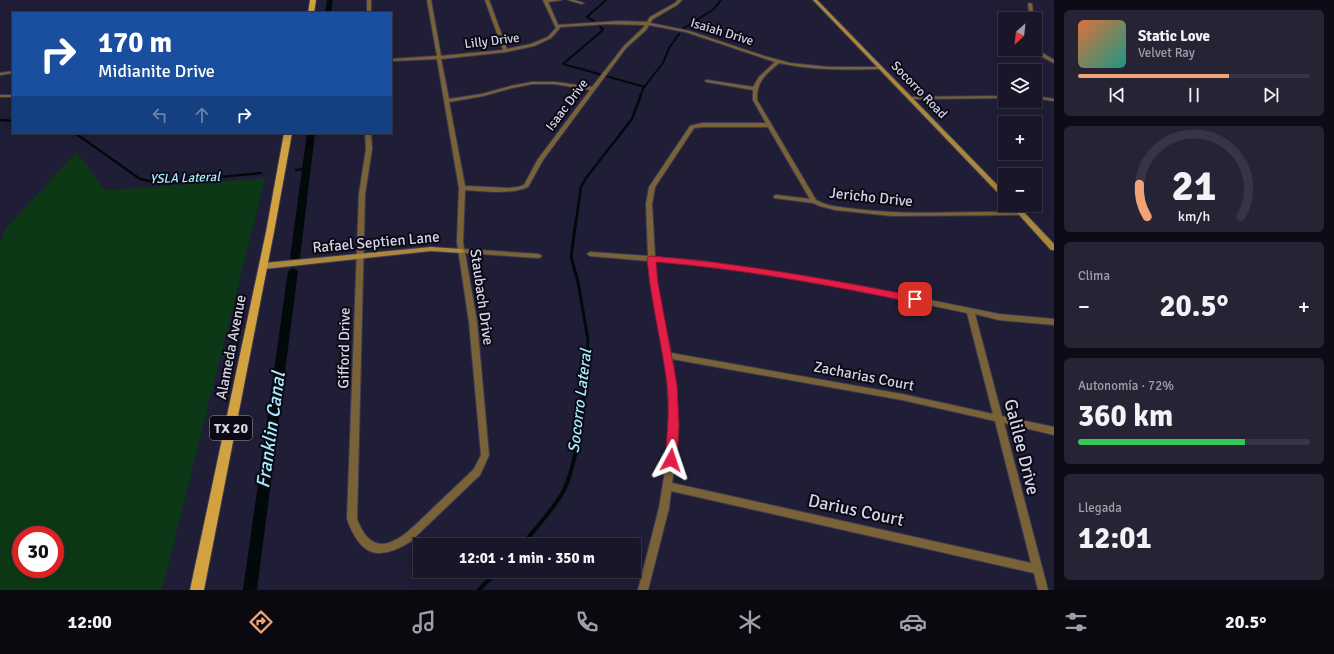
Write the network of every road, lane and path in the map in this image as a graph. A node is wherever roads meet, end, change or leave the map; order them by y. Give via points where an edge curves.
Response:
1 (313, 0) edge
2 (369, 0) edge
3 (429, 0) edge
4 (487, 0) edge
5 (545, 0) edge
6 (560, 0) edge
7 (570, 0) edge
8 (672, 0) edge
9 (680, 0) edge
10 (815, 0) edge
11 (582, 3) dead end
12 (1030, 4) dead end
13 (311, 12) edge
14 (369, 12) edge
15 (1031, 12) edge
16 (648, 24) junction
17 (557, 26) junction
18 (506, 51) junction
19 (1042, 55) edge
20 (439, 57) junction
21 (392, 60) edge
22 (778, 61) junction
23 (1054, 62) edge
24 (880, 68) junction
25 (12, 72) edge
26 (0, 74) edge
27 (707, 81) dead end
28 (593, 89) junction
29 (754, 89) junction
30 (0, 96) edge
31 (12, 96) edge
32 (998, 97) edge
33 (910, 98) junction
34 (1042, 98) edge
35 (1054, 100) edge
36 (448, 101) junction
37 (769, 124) junction
38 (288, 134) edge
39 (368, 134) edge
40 (462, 188) junction
41 (998, 190) edge
42 (776, 197) dead end
43 (814, 201) junction
44 (1022, 214) joint
45 (1054, 248) edge
46 (461, 251) junction
47 (590, 254) dead end
48 (360, 256) junction
49 (539, 256) dead end
50 (651, 258) junction
51 (264, 266) junction
52 (970, 311) junction
53 (1054, 322) edge
54 (667, 355) junction
55 (998, 419) junction
56 (1054, 431) edge
57 (668, 486) junction
58 (381, 550) joint
59 (1037, 569) junction
60 (197, 590) edge
61 (643, 590) edge
62 (1043, 590) edge

1 - 13 main road
2 - 14 street
3 - 20 street, Staubach Drive
4 - 18 street
5 - 6 street
5 - 17 street
7 - 11 street
8 - 9 street
9 - 16 street, Isaac Drive via 654,16
10 - 24 main road, Socorro Road
12 - 15 street
16 - 17 street, Isaiah Drive via 621,22
16 - 22 street, Isaiah Drive via 679,30
16 - 28 street, Isaac Drive via 625,47
17 - 18 street, Lilly Drive via 557,31 547,40 534,46
18 - 20 street, Lilly Drive
19 - 23 street
20 - 21 street, Lilly Drive
20 - 36 street, Staubach Drive
22 - 24 street, Isaiah Drive via 828,68
22 - 29 street via 758,80
24 - 33 main road, Socorro Road
25 - 26 street
27 - 29 street
28 - 36 street via 554,83 532,83 483,96
28 - 40 street, Isaac Drive via 540,160 526,186 509,190
29 - 37 street, Jericho Drive via 758,106
30 - 31 street
32 - 33 street
33 - 41 main road, Socorro Road
34 - 35 street
36 - 40 street, Staubach Drive
37 - 43 street, Jericho Drive
37 - 50 street via 702,125 690,129 650,191
38 - 51 main road, Alameda Avenue / TX 20
39 - 48 street, Gifford Drive via 369,149 362,194
40 - 46 street, Staubach Drive
42 - 43 street
43 - 44 street, Jericho Drive via 828,207 883,215
44 - 45 main road
46 - 48 main road, Rafael Septien Lane via 431,249
46 - 49 street, Rafael Septien Lane
46 - 58 street, Staubach Drive via 473,322 485,455 477,472 408,539 398,546
47 - 50 street
48 - 51 main road, Rafael Septien Lane
48 - 58 street, Gifford Drive via 352,519 356,533 366,545
50 - 52 street via 807,279
50 - 54 street via 653,283
51 - 60 main road, Alameda Avenue / TX 20
52 - 53 street via 1016,320
52 - 55 street, Galilee Drive
54 - 55 street, Zacharias Court via 902,397
54 - 57 street via 674,425
55 - 56 street, Zacharias Court
55 - 59 street, Galilee Drive
57 - 59 street, Darius Court
57 - 61 street
59 - 62 street, Galilee Drive

